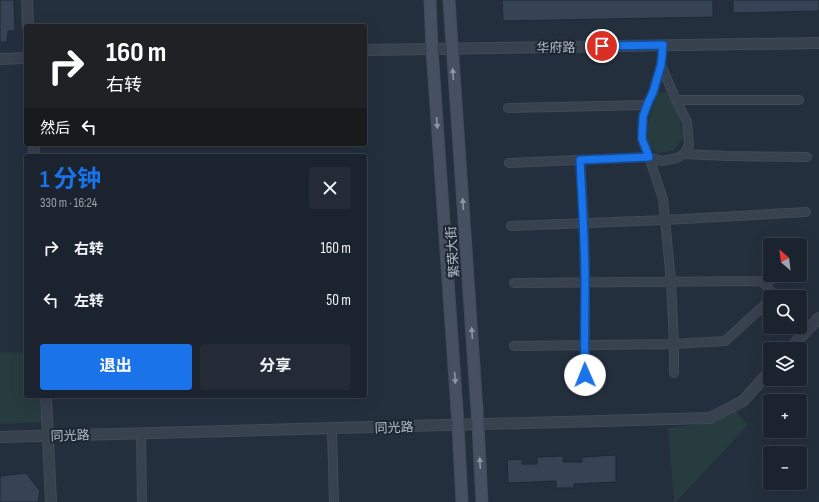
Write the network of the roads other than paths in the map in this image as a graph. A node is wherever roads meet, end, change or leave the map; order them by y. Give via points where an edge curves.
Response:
1 (27, 0) edge
2 (430, 0) edge
3 (449, 0) edge
4 (28, 24) edge
5 (819, 42) edge
6 (663, 45) junction
7 (452, 48) junction
8 (432, 49) junction
9 (367, 50) edge
10 (24, 58) edge
11 (0, 59) edge
12 (661, 65) junction
13 (676, 100) junction
14 (799, 100) dead end
15 (647, 105) junction
16 (508, 108) dead end
17 (684, 154) junction
18 (649, 157) junction
19 (807, 157) dead end
20 (580, 160) junction
21 (509, 163) dead end
22 (806, 212) dead end
23 (665, 220) junction
24 (584, 223) junction
25 (511, 226) dead end
26 (762, 280) joint
27 (585, 282) junction
28 (671, 282) junction
29 (514, 283) dead end
30 (769, 290) edge
31 (763, 307) edge
32 (819, 318) edge
33 (808, 329) joint
34 (796, 342) edge
35 (674, 344) junction
36 (584, 345) junction
37 (514, 346) dead end
38 (674, 374) dead end
39 (585, 375) dead end
40 (763, 379) edge
41 (46, 398) edge
42 (458, 425) junction
43 (478, 425) junction
44 (332, 429) junction
45 (141, 434) junction
46 (48, 436) junction
47 (0, 437) edge
48 (51, 502) edge
49 (142, 502) edge
50 (334, 502) edge
51 (462, 502) edge
52 (482, 502) edge

1 - 4 street
2 - 8 main road, 繁荣大街
3 - 7 main road, 繁荣大街
5 - 6 street, 华府路
6 - 7 street, 华府路
6 - 12 street
7 - 8 street, 华府路
43 -> 7 main road, 繁荣大街
8 - 9 street, 华府路
8 -> 42 main road, 繁荣大街
10 - 11 street
12 - 13 street
12 - 15 street
13 - 14 street
13 - 17 street via 687,122 689,145
15 - 16 street
15 - 18 street via 643,117 642,139
17 - 18 street via 662,161
17 - 19 street
18 - 20 street
18 - 23 street via 663,199
20 - 21 street
20 - 24 street
22 - 23 street
23 - 24 street
23 - 28 street
24 - 25 street
24 - 27 street
26 - 28 street
26 - 30 street
27 - 28 street
27 - 29 street
27 - 36 street
28 - 35 street
31 - 35 street via 725,340
32 - 33 street
33 - 34 street
35 - 36 street
35 - 38 street
36 - 37 street
36 - 39 street
40 - 43 street, 同光路 via 743,401 710,418
41 - 46 street
42 - 43 street, 同光路
42 - 44 street, 同光路
42 - 51 main road, 繁荣大街
52 -> 43 main road, 繁荣大街
44 - 45 street, 同光路
44 - 50 street
45 - 46 street, 同光路
45 - 49 street
46 - 47 street, 同光路
46 - 48 street

